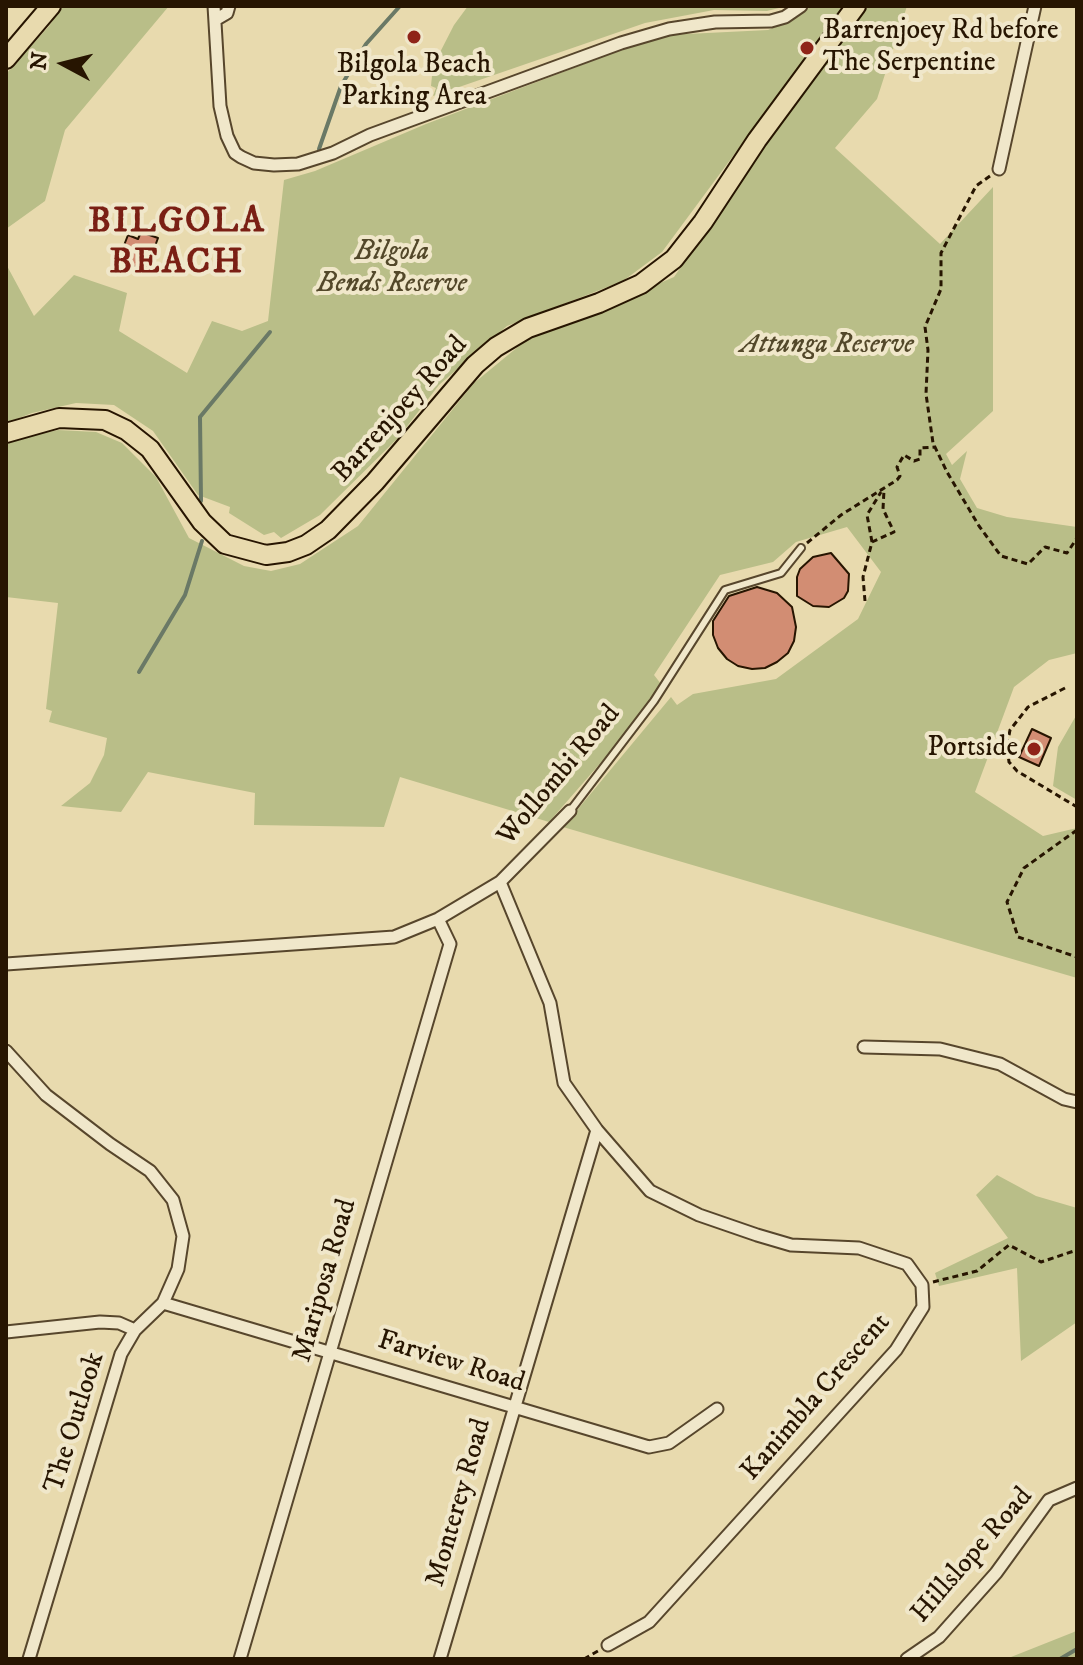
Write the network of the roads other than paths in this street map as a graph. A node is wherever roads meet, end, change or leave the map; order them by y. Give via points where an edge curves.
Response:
1 (51, 6) edge
2 (214, 6) edge
3 (229, 6) edge
4 (801, 6) edge
5 (856, 6) edge
6 (1035, 6) edge
7 (215, 20) junction
8 (6, 59) edge
9 (999, 169) road end
10 (6, 433) edge
11 (801, 548) road end
12 (570, 811) joint
13 (500, 882) junction
14 (438, 919) junction
15 (6, 964) edge
16 (864, 1047) dead end
17 (6, 1051) edge
18 (1077, 1102) edge
19 (597, 1130) junction
20 (163, 1303) junction
21 (135, 1330) junction
22 (6, 1332) edge
23 (330, 1353) junction
24 (513, 1407) junction
25 (717, 1409) dead end
26 (1077, 1488) edge
27 (608, 1645) road end
28 (29, 1659) edge
29 (240, 1659) edge
30 (440, 1659) edge
31 (907, 1659) edge

1 - 8 main road
2 - 7 street
3 - 7 street
4 - 7 street via 771,21 692,24 621,43 333,153 288,165 254,163 231,147 220,106
5 - 10 main road, Barrenjoey Road via 674,259 641,284 528,328 496,347 375,482 306,545 266,555 225,544 202,522 160,458 105,420 59,418
6 - 9 street
11 - 12 lane, Wollombi Road via 781,573 725,590 654,701
12 - 13 street, Wollombi Road
13 - 14 street, Wollombi Road
13 - 19 street via 550,1003 564,1083
14 - 15 street, Wollombi Road via 394,937
14 - 23 street, Mariposa Road via 450,944
16 - 18 street via 940,1049 985,1060
17 - 20 street, The Outlook via 46,1095 150,1171 173,1200 183,1236 178,1269
19 - 24 street, Monterey Road
19 - 27 street, Kanimbla Crescent via 650,1191 686,1209 791,1245 859,1248 907,1264 922,1285 923,1307 896,1350 649,1622
20 - 21 street, The Outlook
20 - 23 street, Farview Road
21 - 22 street via 100,1322
21 - 28 street, The Outlook via 109,1387
23 - 24 street, Farview Road
23 - 29 street, Mariposa Road
24 - 25 street, Farview Road via 649,1447 669,1443
24 - 30 street, Monterey Road
26 - 31 street, Hillslope Road via 1049,1500 996,1573 939,1637

